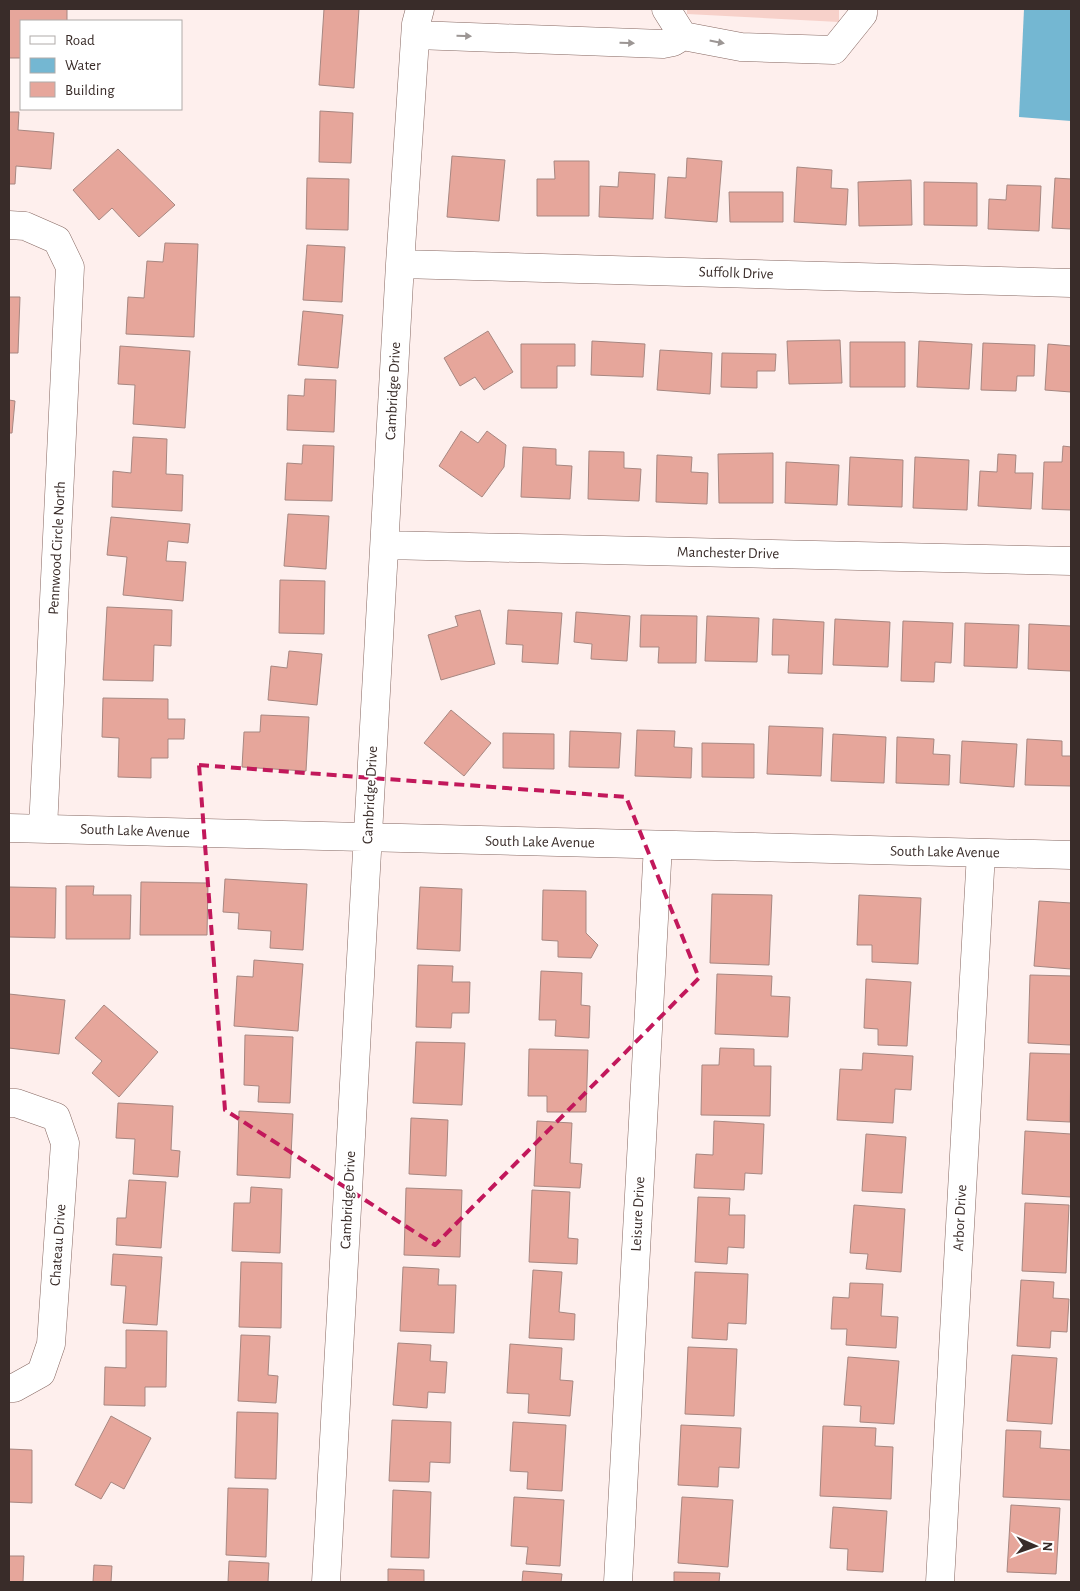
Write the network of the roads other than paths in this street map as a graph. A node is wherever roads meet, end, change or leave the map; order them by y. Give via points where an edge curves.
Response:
1 (666, 9) edge
2 (864, 9) edge
3 (418, 22) edge
4 (683, 36) junction
5 (9, 226) edge
6 (400, 264) junction
7 (1071, 283) edge
8 (385, 544) junction
9 (1071, 560) edge
10 (9, 828) edge
11 (43, 829) junction
12 (368, 838) junction
13 (658, 845) junction
14 (981, 853) junction
15 (1071, 855) edge
16 (9, 1103) edge
17 (9, 1388) edge
18 (326, 1582) edge
19 (618, 1582) edge
20 (940, 1582) edge

1 - 4 street
4 -> 2 street via 741,47 834,50
3 -> 4 street via 654,44 674,42
3 - 6 street, Cambridge Drive
5 - 11 street, Pennwood Circle North via 25,226 57,240 70,267
6 - 7 street, Suffolk Drive
6 - 8 street, Cambridge Drive
8 - 9 street, Manchester Drive
8 - 12 street, Cambridge Drive
10 - 11 street, South Lake Avenue
11 - 12 street, South Lake Avenue
12 - 13 street, South Lake Avenue
12 - 18 street, Cambridge Drive
13 - 14 street, South Lake Avenue
13 - 19 street, Leisure Drive
14 - 15 street, South Lake Avenue
14 - 20 street, Arbor Drive
16 - 17 street, Chateau Drive via 56,1117 65,1143 51,1344 41,1373

